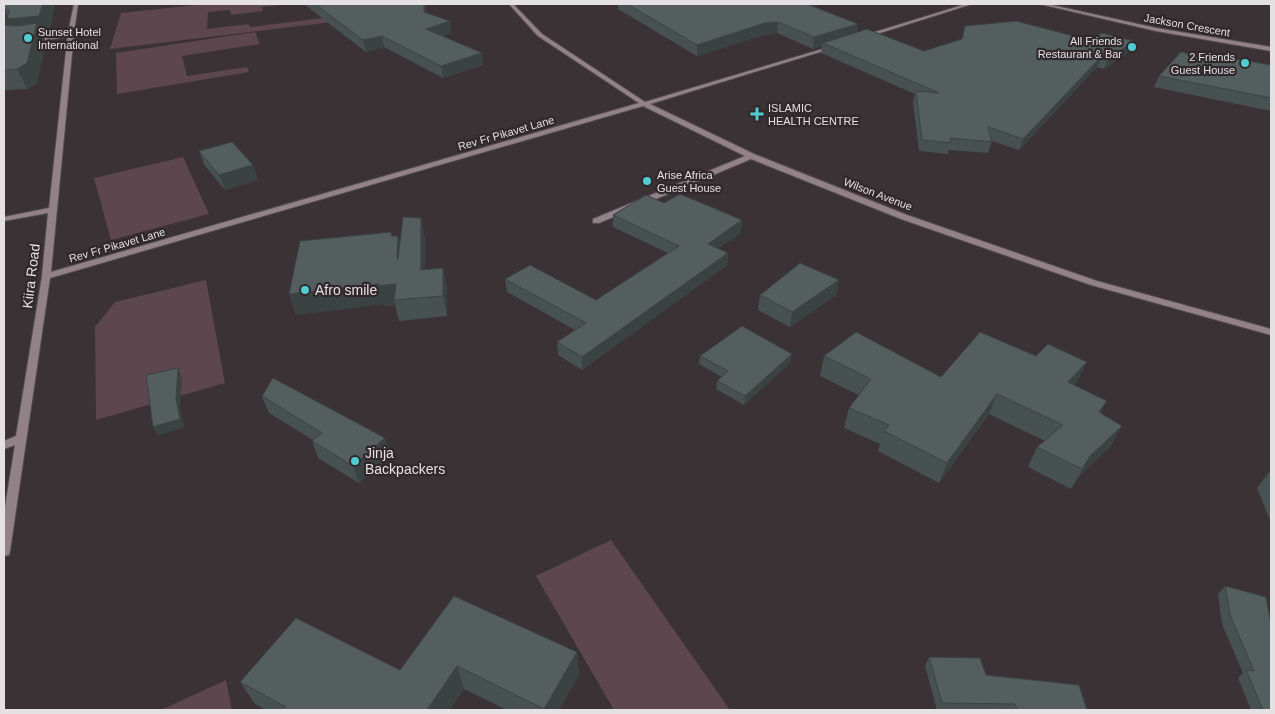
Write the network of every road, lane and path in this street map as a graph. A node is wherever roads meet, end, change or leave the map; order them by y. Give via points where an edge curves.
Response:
1 (76, 4) edge
2 (511, 4) edge
3 (970, 4) edge
4 (1042, 4) edge
5 (71, 35) junction
6 (858, 38) edge
7 (23, 41) edge
8 (840, 44) edge
9 (1271, 49) edge
10 (644, 104) junction
11 (751, 156) junction
12 (53, 210) junction
13 (4, 219) edge
14 (596, 221) dead end
15 (46, 276) junction
16 (1271, 332) edge
17 (21, 438) junction
18 (4, 445) edge
19 (4, 551) edge

1 - 5 street, Kiira Road
2 - 10 street, Wilson Avenue via 540,35
3 - 6 street
4 - 9 street, Jackson Crescent via 1118,22
5 - 7 street
5 - 12 street, Kiira Road
8 - 10 street, Rev Fr Pikavet Lane
10 - 11 street, Wilson Avenue
10 - 15 street, Rev Fr Pikavet Lane
11 - 14 street
11 - 16 street, Wilson Avenue via 904,216 1094,283
12 - 13 street
12 - 15 street, Kiira Road
15 - 17 street, Kiira Road
17 - 18 street
17 - 19 street, Kiira Road

